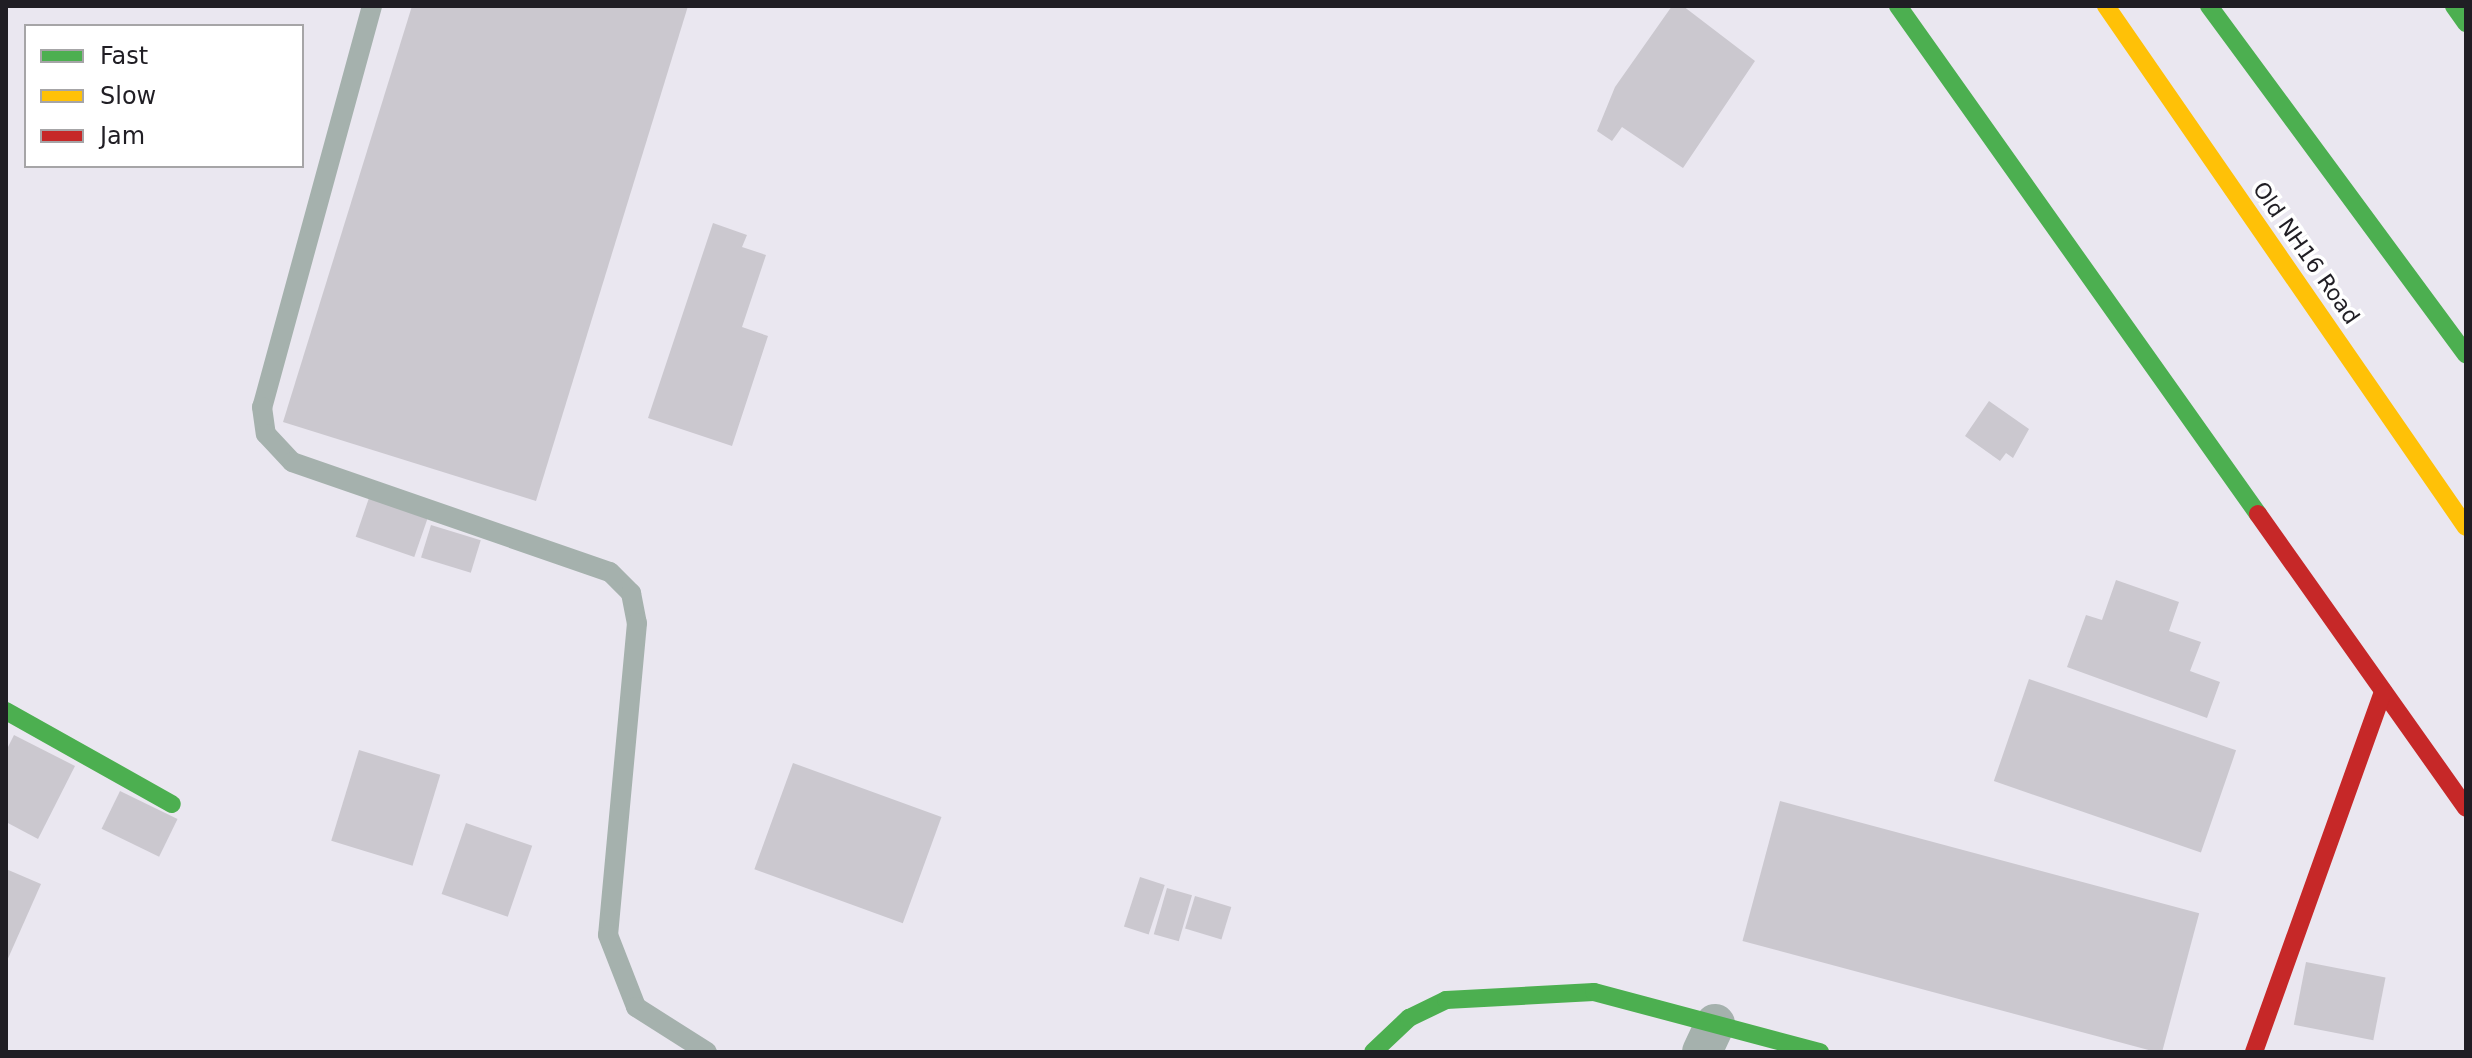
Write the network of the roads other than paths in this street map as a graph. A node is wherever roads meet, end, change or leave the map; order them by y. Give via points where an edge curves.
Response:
1 (372, 6) edge
2 (1898, 6) edge
3 (2106, 6) edge
4 (2209, 6) edge
5 (2454, 6) edge
6 (2466, 23) edge
7 (2466, 355) edge
8 (2466, 527) edge
9 (2383, 691) junction
10 (6, 711) edge
11 (172, 804) dead end
12 (2466, 808) edge
13 (1708, 1038) edge
14 (707, 1052) edge
15 (1373, 1052) edge
16 (1820, 1052) edge
17 (2254, 1052) edge

1 - 14 lane via 262,407 266,434 292,462 610,572 631,593 637,623 608,935 636,1007
2 - 9 street
3 - 8 street, Old NH16 Road
4 - 7 street
5 - 6 street
9 - 12 street
9 - 17 street
10 - 11 street
13 - 15 street via 1594,992 1477,995 1409,1018
13 - 16 street

